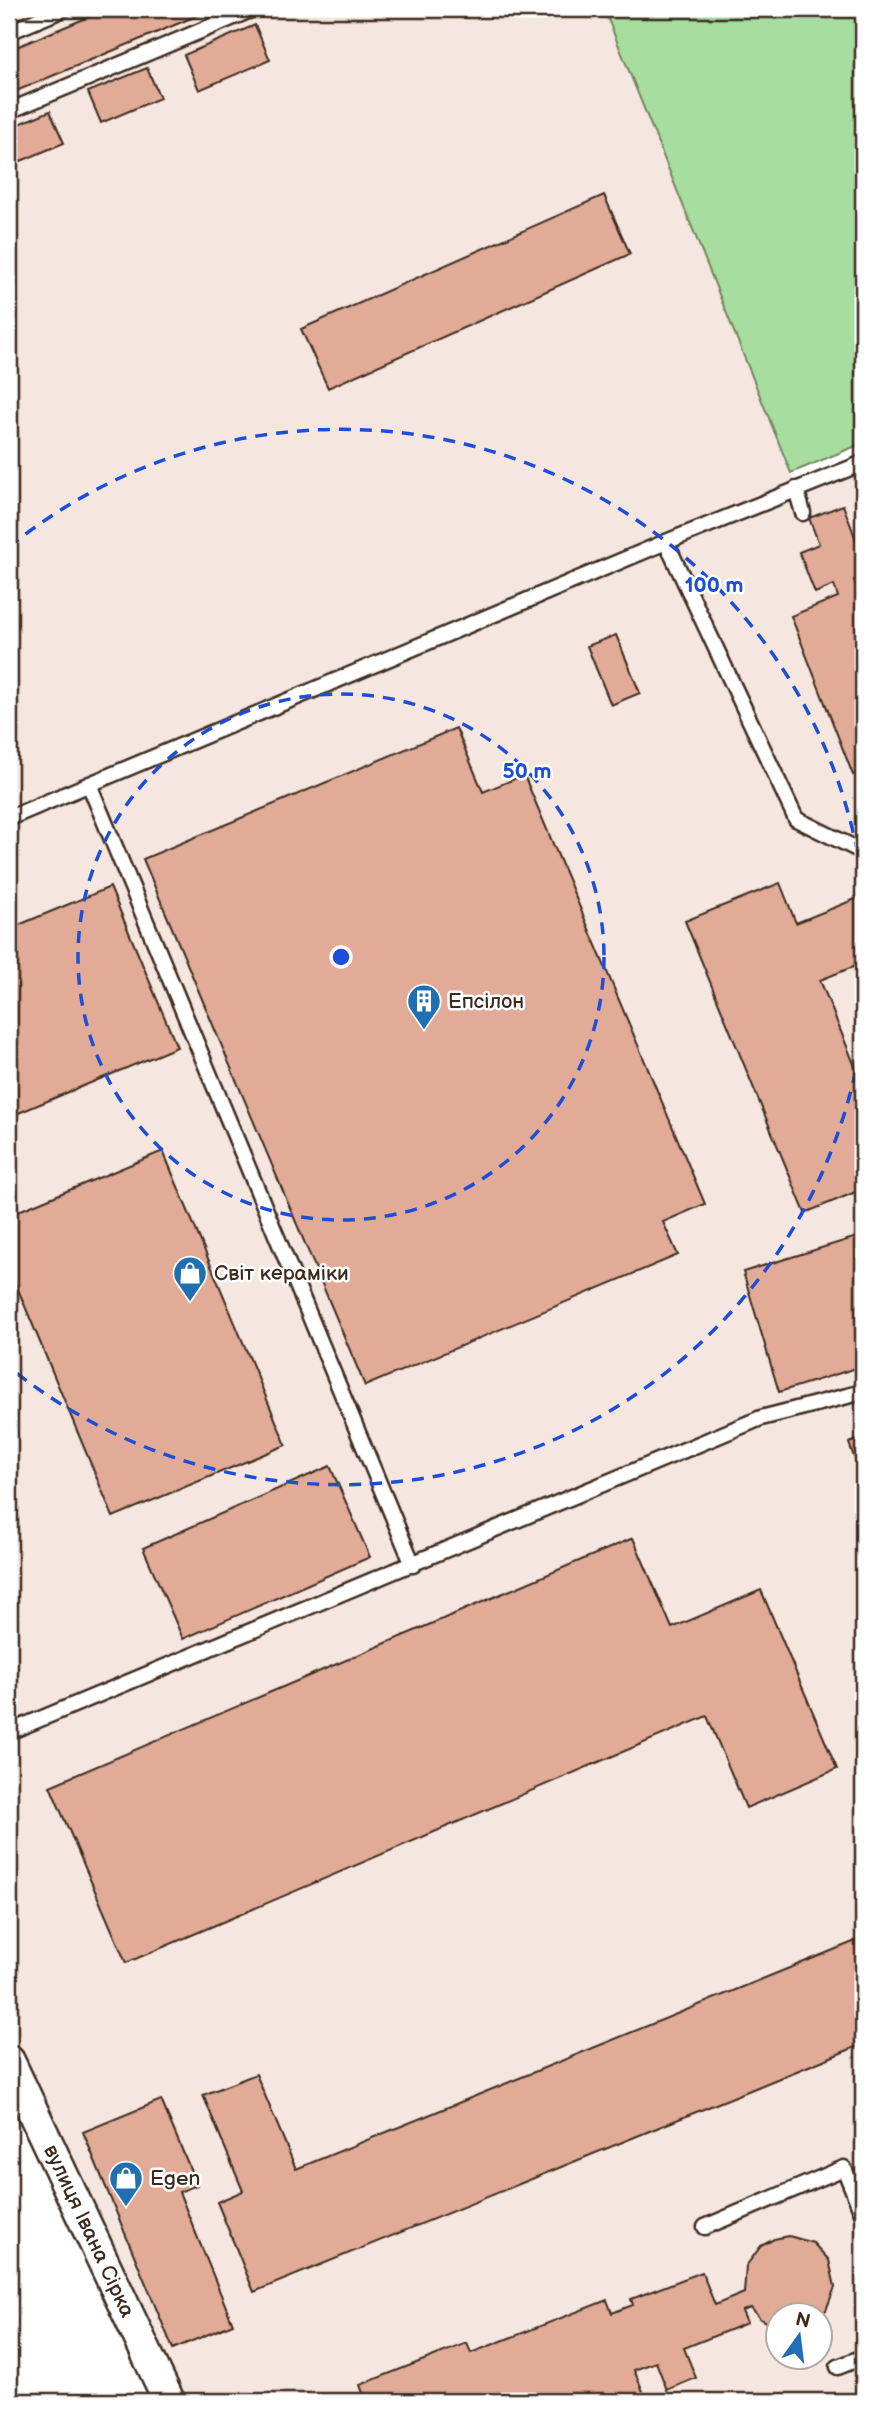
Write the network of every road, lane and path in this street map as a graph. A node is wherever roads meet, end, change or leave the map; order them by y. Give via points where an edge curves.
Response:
1 (64, 9) edge
2 (253, 9) edge
3 (9, 32) edge
4 (9, 111) edge
5 (863, 463) edge
6 (796, 489) junction
7 (803, 513) dead end
8 (666, 542) junction
9 (89, 784) junction
10 (9, 818) edge
11 (863, 852) edge
12 (863, 1392) edge
13 (413, 1565) junction
14 (9, 1732) edge
15 (9, 2061) edge
16 (863, 2215) edge
17 (705, 2227) dead end
18 (863, 2357) edge
19 (838, 2367) dead end
20 (169, 2401) edge

1 - 3 lane
2 - 4 lane
5 - 6 lane
6 - 7 lane
6 - 8 lane
8 - 9 lane
8 - 11 lane via 796,818
9 - 10 lane
9 - 13 lane
12 - 13 lane via 761,1418
13 - 14 lane
15 - 20 street, вулиця Івана Сірка
16 - 17 lane via 844,2168
18 - 19 lane

